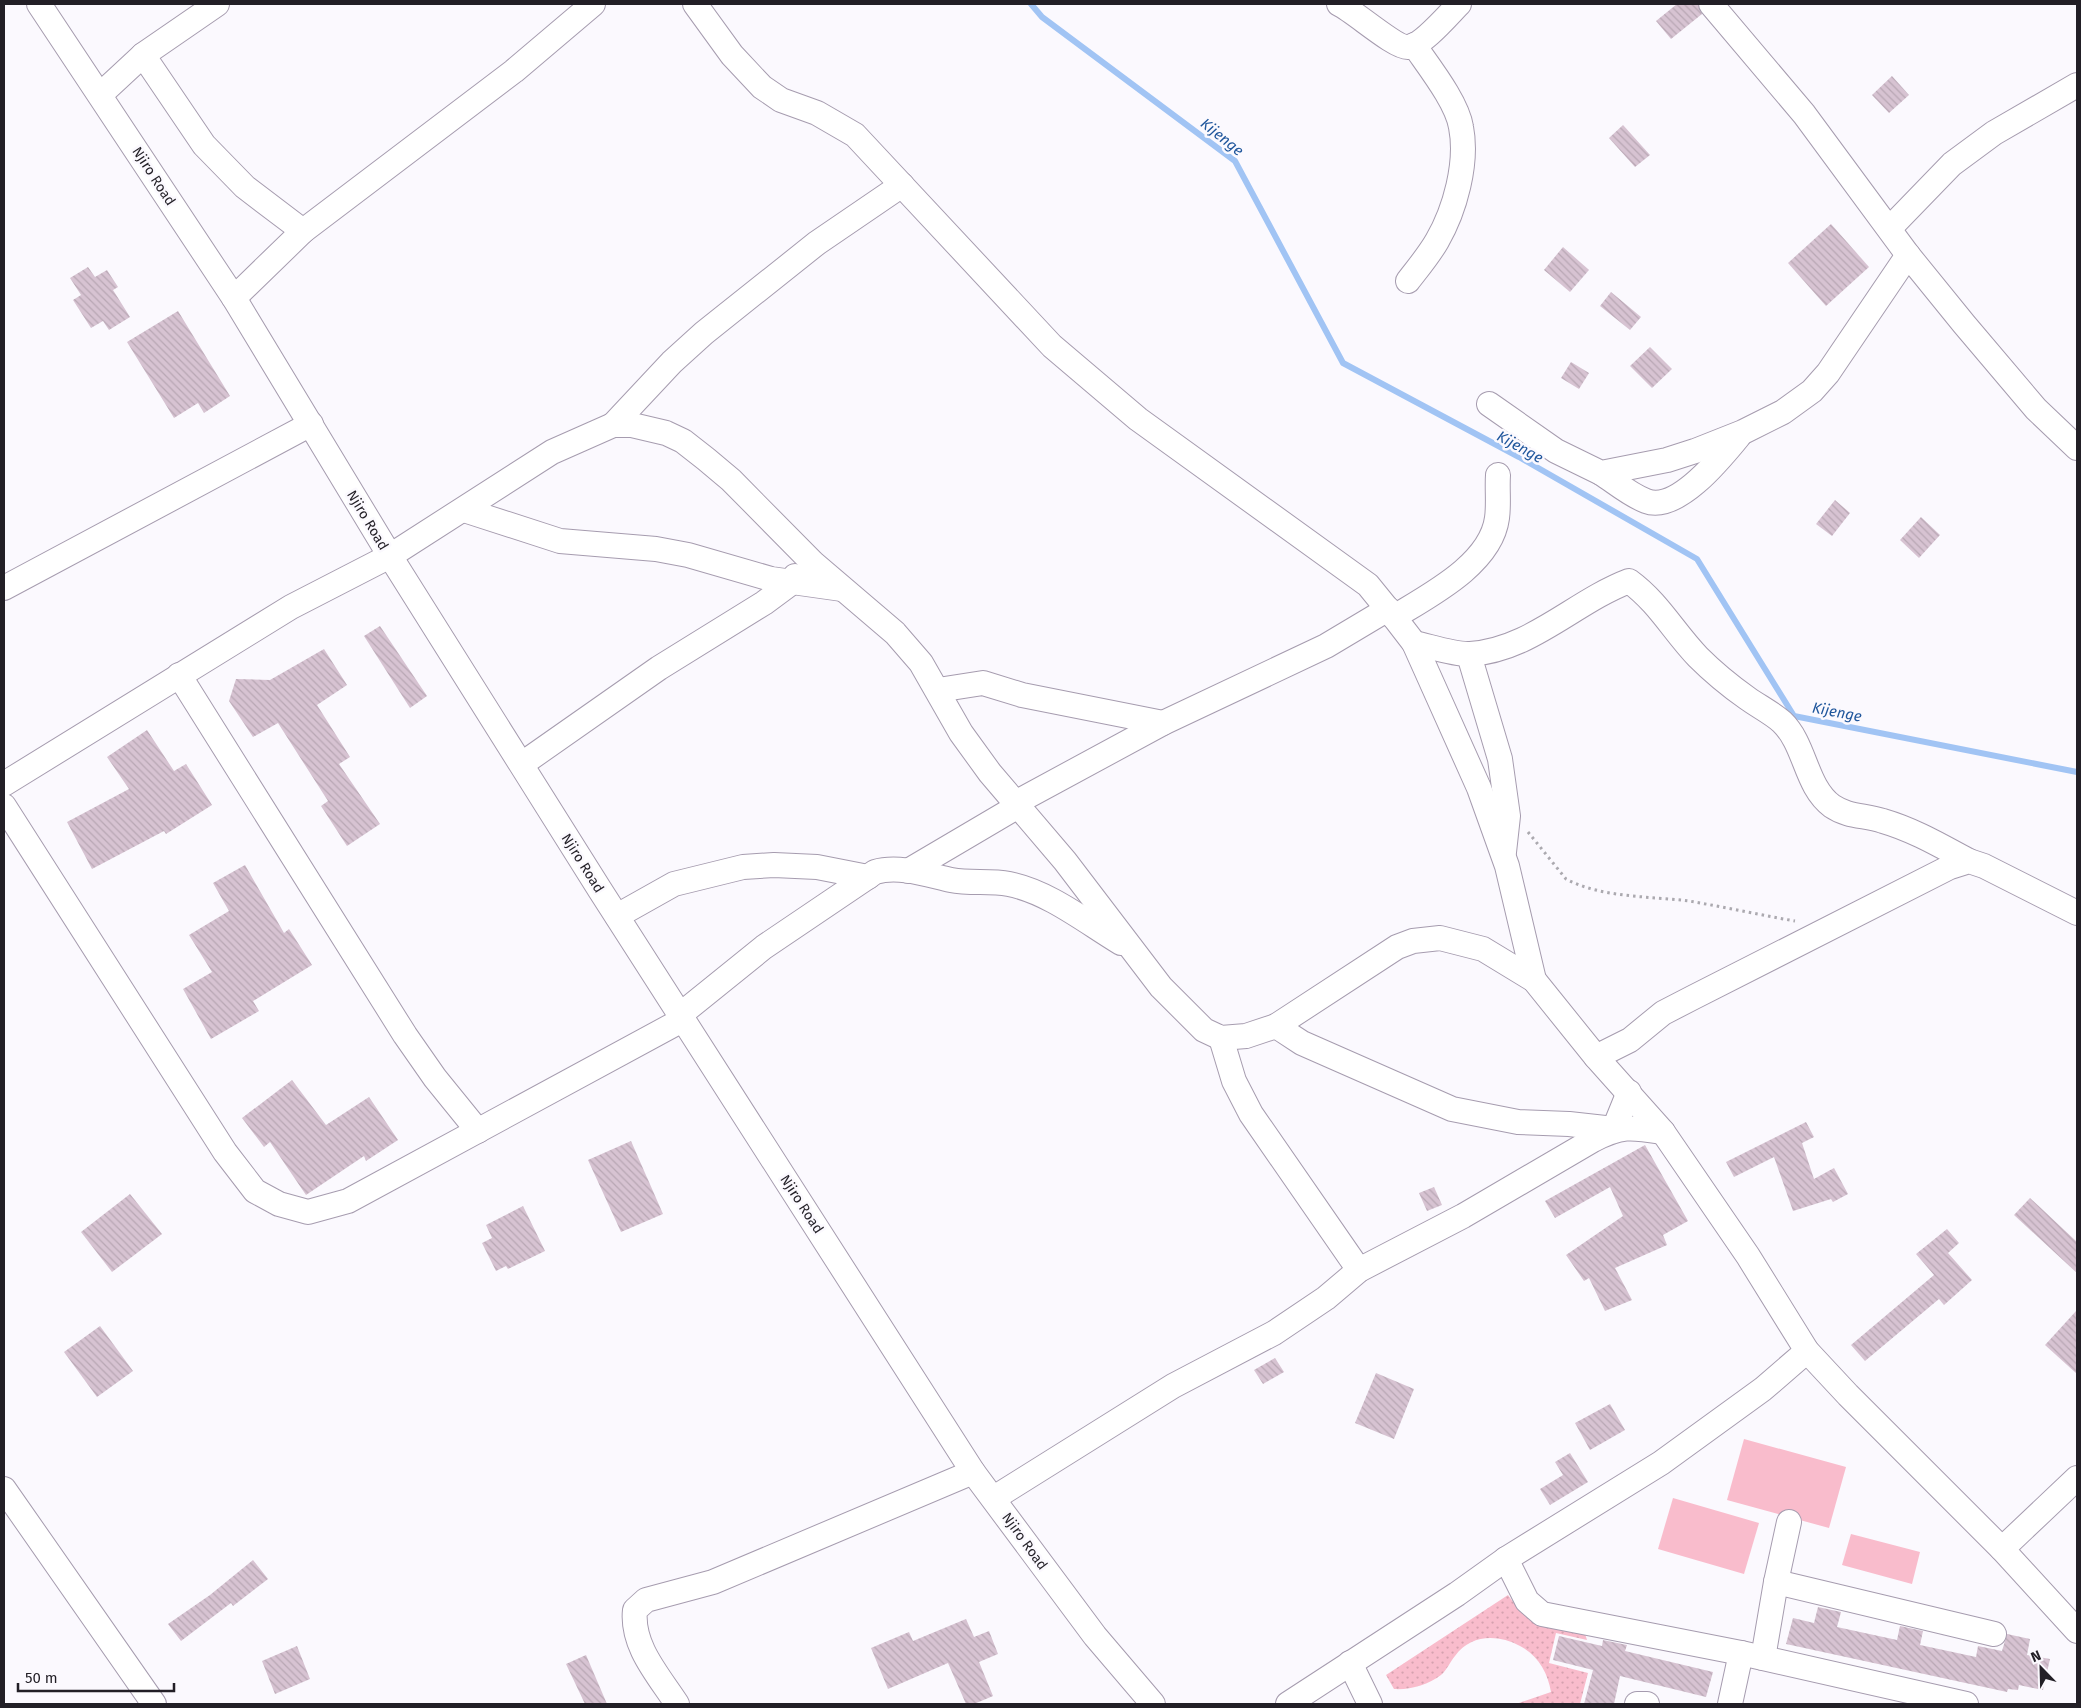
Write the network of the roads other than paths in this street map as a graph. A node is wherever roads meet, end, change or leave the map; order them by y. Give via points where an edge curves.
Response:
1 (39, 4) edge
2 (217, 4) edge
3 (593, 4) edge
4 (694, 4) edge
5 (1339, 4) edge
6 (1459, 4) edge
7 (1711, 4) edge
8 (1414, 46) junction
9 (143, 55) junction
10 (2077, 85) edge
11 (100, 94) junction
12 (902, 186) junction
13 (1890, 228) junction
14 (303, 230) junction
15 (1908, 255) junction
16 (1408, 280) dead end
17 (234, 298) junction
18 (1489, 404) dead end
19 (311, 424) junction
20 (613, 425) junction
21 (1743, 432) junction
22 (2077, 448) edge
23 (1600, 473) junction
24 (1498, 475) dead end
25 (464, 510) junction
26 (803, 552) junction
27 (390, 556) junction
28 (791, 583) junction
29 (4, 588) edge
30 (842, 589) junction
31 (1391, 613) junction
32 (1414, 643) junction
33 (1469, 655) junction
34 (179, 676) junction
35 (938, 690) junction
36 (1163, 723) junction
37 (522, 764) junction
38 (4, 784) edge
39 (1018, 804) junction
40 (4, 806) edge
41 (1504, 858) junction
42 (1969, 861) junction
43 (908, 871) junction
44 (868, 877) junction
45 (2077, 913) edge
46 (617, 916) junction
47 (1132, 950) junction
48 (1534, 980) junction
49 (683, 1016) junction
50 (1276, 1026) junction
51 (1221, 1038) junction
52 (1596, 1056) junction
53 (1629, 1092) junction
54 (1614, 1129) junction
55 (478, 1131) junction
56 (1663, 1132) junction
57 (1359, 1270) junction
58 (1807, 1351) junction
59 (973, 1472) junction
60 (2077, 1478) edge
61 (4, 1489) edge
62 (994, 1498) junction
63 (1789, 1522) dead end
64 (2002, 1549) junction
65 (1506, 1559) junction
66 (1776, 1582) junction
67 (2077, 1631) edge
68 (1994, 1634) dead end
69 (1752, 1655) junction
70 (1350, 1663) junction
71 (154, 1704) edge
72 (678, 1704) edge
73 (1153, 1704) edge
74 (1288, 1704) edge
75 (1370, 1704) edge
76 (1637, 1704) edge
77 (1647, 1704) edge
78 (1730, 1704) edge
79 (1966, 1704) edge

1 - 11 street, Njiro Road
2 - 9 street
3 - 14 street via 514,71
4 - 12 street via 732,55 762,87 781,100 816,113 855,135
5 - 8 street via 1403,46
6 - 8 street
7 - 13 street via 1804,114
8 - 16 street via 1446,92 1461,126 1464,153 1448,221
9 - 11 street
9 - 14 street via 204,145 245,187
10 - 13 street via 1994,134 1952,164
11 - 17 street, Njiro Road
12 - 20 street via 817,243 704,333
12 - 31 street via 1052,346 1138,419 1368,585
13 - 15 street
14 - 17 street
15 - 21 street via 1812,391 1783,412
15 - 22 street via 2036,409
17 - 19 street, Njiro Road
18 - 23 street via 1556,451
19 - 27 street, Njiro Road
19 - 29 street
20 - 25 street via 552,452
20 - 26 street via 651,428 683,441 731,480
21 - 23 street via 1667,460
21 - 23 street via 1676,499 1647,501
24 - 31 street via 1497,519 1488,544 1471,564 1439,590
25 - 27 street
25 - 28 street via 560,541 656,549
26 - 28 street
26 - 30 street
27 - 34 street via 292,607
27 - 37 street, Njiro Road
28 - 30 street
28 - 37 street via 659,668
30 - 35 street via 895,633 921,663
31 - 32 street
31 - 36 street
32 - 33 street
32 - 41 street via 1478,788
33 - 41 street via 1500,759 1508,816
33 - 42 street via 1522,642 1629,581 1648,595 1711,669 1782,722 1799,743 1815,784 1831,805 1847,814 1881,820 1918,833
34 - 38 street
34 - 55 street via 405,1036
35 - 36 street via 983,683 1022,695
35 - 39 street via 960,733 990,774
36 - 39 street
37 - 46 street, Njiro Road
39 - 43 street
39 - 47 street
40 - 55 street via 225,1152 255,1191 279,1204 308,1212 348,1201
41 - 48 street
42 - 45 street
42 - 52 street via 1950,867 1663,1014 1630,1040
43 - 44 street via 884,869
43 - 47 street via 963,882 1008,884 1042,895
44 - 46 street via 817,867 743,867 674,884
44 - 49 street via 764,947
46 - 49 street, Njiro Road
47 - 51 street via 1187,1015 1204,1030
48 - 50 street via 1483,949 1440,938 1414,941 1397,948
48 - 52 street
49 - 55 street
49 - 59 street, Njiro Road
50 - 51 street via 1246,1036
50 - 54 street via 1302,1043 1452,1109 1518,1122
51 - 57 street via 1234,1082 1251,1114
52 - 53 street
53 - 54 street
53 - 56 street
54 - 56 street via 1634,1127
54 - 57 street via 1463,1216
56 - 58 street via 1748,1256
57 - 62 street via 1326,1298 1274,1333 1172,1386
58 - 64 street
58 - 65 street via 1762,1390 1661,1463
59 - 62 street, Njiro Road
59 - 72 street via 713,1582 646,1600 635,1610 633,1625 638,1643
60 - 64 street
61 - 71 street
62 - 73 street, Njiro Road via 1096,1636
63 - 66 street
64 - 67 street
65 - 69 street via 1527,1601 1542,1614
65 - 70 street
66 - 68 street
66 - 69 street
69 - 78 street
69 - 79 street
70 - 74 street
70 - 75 street
76 - 77 street

